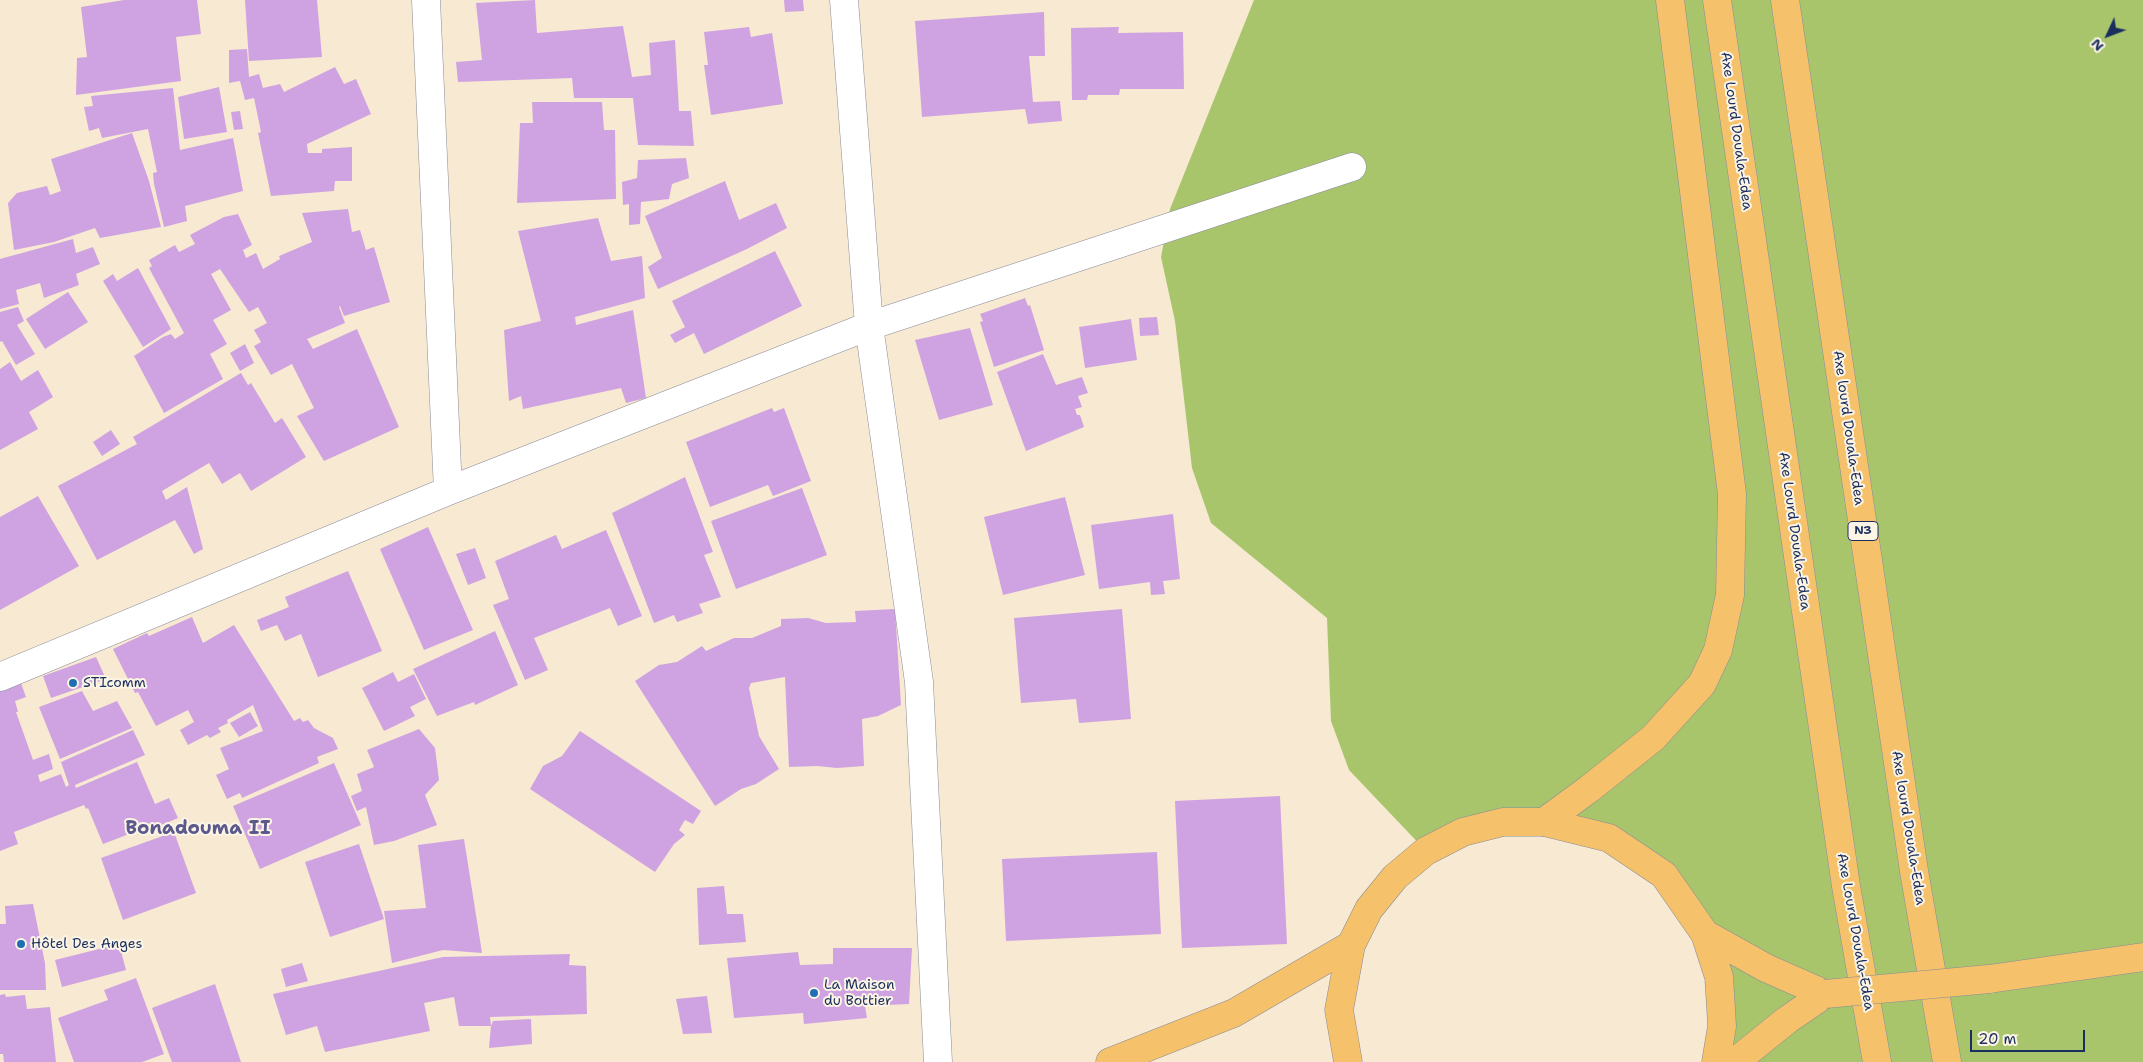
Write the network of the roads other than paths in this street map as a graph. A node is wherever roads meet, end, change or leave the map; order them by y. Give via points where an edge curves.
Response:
1 (426, 0) edge
2 (844, 0) edge
3 (1670, 0) edge
4 (1717, 0) edge
5 (1784, 0) edge
6 (1352, 168) dead end
7 (869, 326) junction
8 (448, 491) junction
9 (0, 677) edge
10 (1544, 822) junction
11 (1705, 934) junction
12 (1351, 945) junction
13 (2143, 957) edge
14 (1825, 994) junction
15 (938, 1062) edge
16 (1111, 1062) edge
17 (1348, 1062) edge
18 (1716, 1062) edge
19 (1735, 1062) edge
20 (1877, 1062) edge
21 (1948, 1062) edge

1 - 8 street
2 - 7 street
3 - 10 main road via 1732,494 1730,595 1718,650 1702,684 1653,738
4 - 20 main road, Axe Lourd Douala-Edea via 1846,886
5 - 21 main road, Axe lourd Douala-Edea / N3 via 1914,871
6 - 7 street
7 - 8 street
7 - 15 street via 919,682
8 - 9 street
10 - 11 main road via 1609,838 1664,875
10 - 12 main road via 1495,824 1463,832 1426,851 1395,877 1369,909
11 - 14 main road via 1766,968
11 - 18 main road via 1719,977 1722,1026
12 - 16 main road via 1234,1013
12 - 17 main road via 1339,1010
13 - 14 main road, bridge via 1989,979
14 - 19 main road

